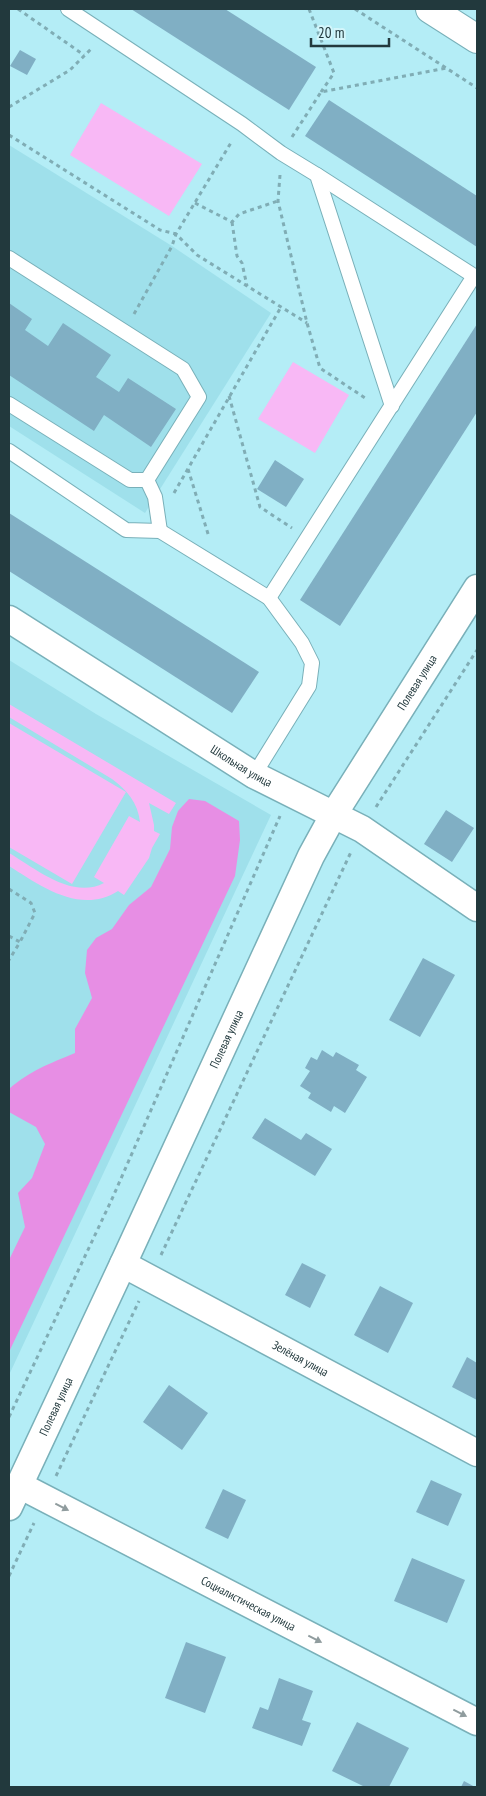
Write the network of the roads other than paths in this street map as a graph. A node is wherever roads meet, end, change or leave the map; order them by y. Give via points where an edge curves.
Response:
1 (68, 9) edge
2 (430, 9) edge
3 (477, 39) edge
4 (318, 175) junction
5 (9, 258) edge
6 (9, 404) edge
7 (390, 410) junction
8 (9, 451) edge
9 (146, 480) junction
10 (160, 531) junction
11 (477, 588) edge
12 (269, 598) junction
13 (9, 619) edge
14 (254, 775) junction
15 (334, 814) junction
16 (477, 908) edge
17 (123, 1264) junction
18 (477, 1453) edge
19 (14, 1496) edge
20 (477, 1722) edge

1 - 4 lane
2 - 3 street
4 - 7 lane
4 - 7 lane via 474,276
5 - 9 lane via 182,369 199,397
6 - 9 lane via 130,480
7 - 12 lane
8 - 10 lane via 126,530
9 - 10 lane via 155,497
10 - 12 lane
11 - 15 street, Полевая улица
12 - 14 lane via 302,643 312,663 309,686
13 - 14 street, Школьная улица
14 - 15 street, Школьная улица
15 - 16 street, Школьная улица via 362,829
15 - 17 street, Полевая улица via 311,856
17 - 18 street, Зелёная улица
17 - 19 street, Полевая улица
19 -> 20 street, Социалистическая улица via 45,1499

